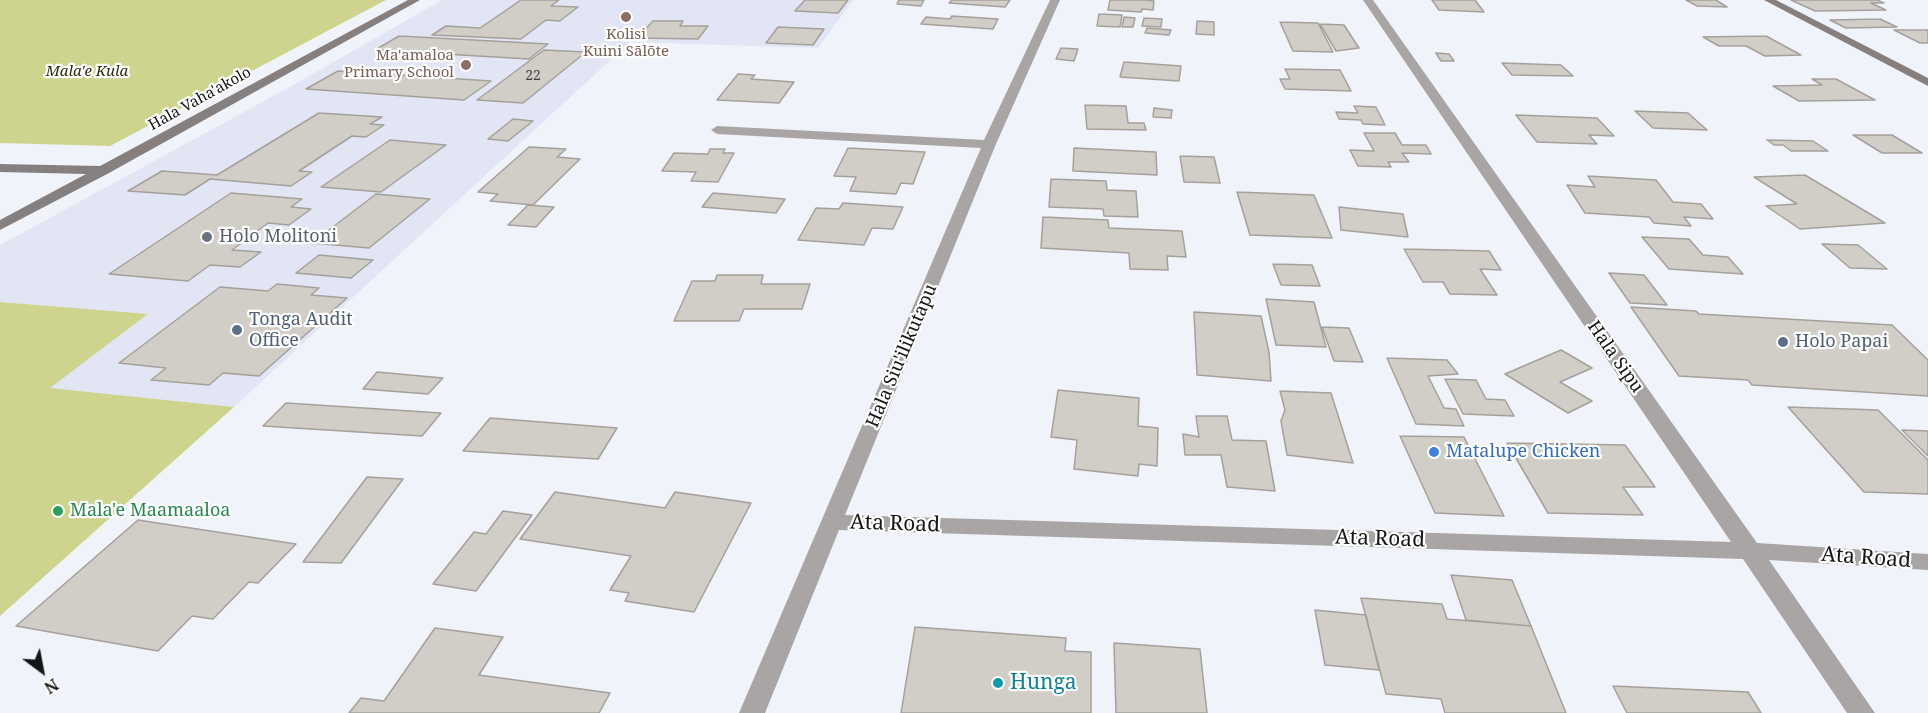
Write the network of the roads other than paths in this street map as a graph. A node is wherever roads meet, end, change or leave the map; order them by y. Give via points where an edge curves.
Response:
1 (415, 0) edge
2 (1055, 0) edge
3 (1368, 0) edge
4 (1769, 0) edge
5 (1928, 83) edge
6 (717, 130) dead end
7 (989, 144) junction
8 (0, 168) edge
9 (105, 170) junction
10 (0, 226) edge
11 (833, 522) junction
12 (1749, 551) junction
13 (1928, 562) edge
14 (752, 713) edge
15 (1862, 713) edge

1 - 9 main road, Hala Vaha'akolo
2 - 7 street, Hala Siu'ilikutapu
3 - 12 street, Hala Sipu
4 - 5 main road
6 - 7 street
7 - 11 street, Hala Siu'ilikutapu
8 - 9 main road
9 - 10 main road, Hala Vaha'akolo
11 - 12 street, Ata Road
11 - 14 street, Hala Siu'ilikutapu
12 - 13 street, Ata Road
12 - 15 street, Hala Sipu

